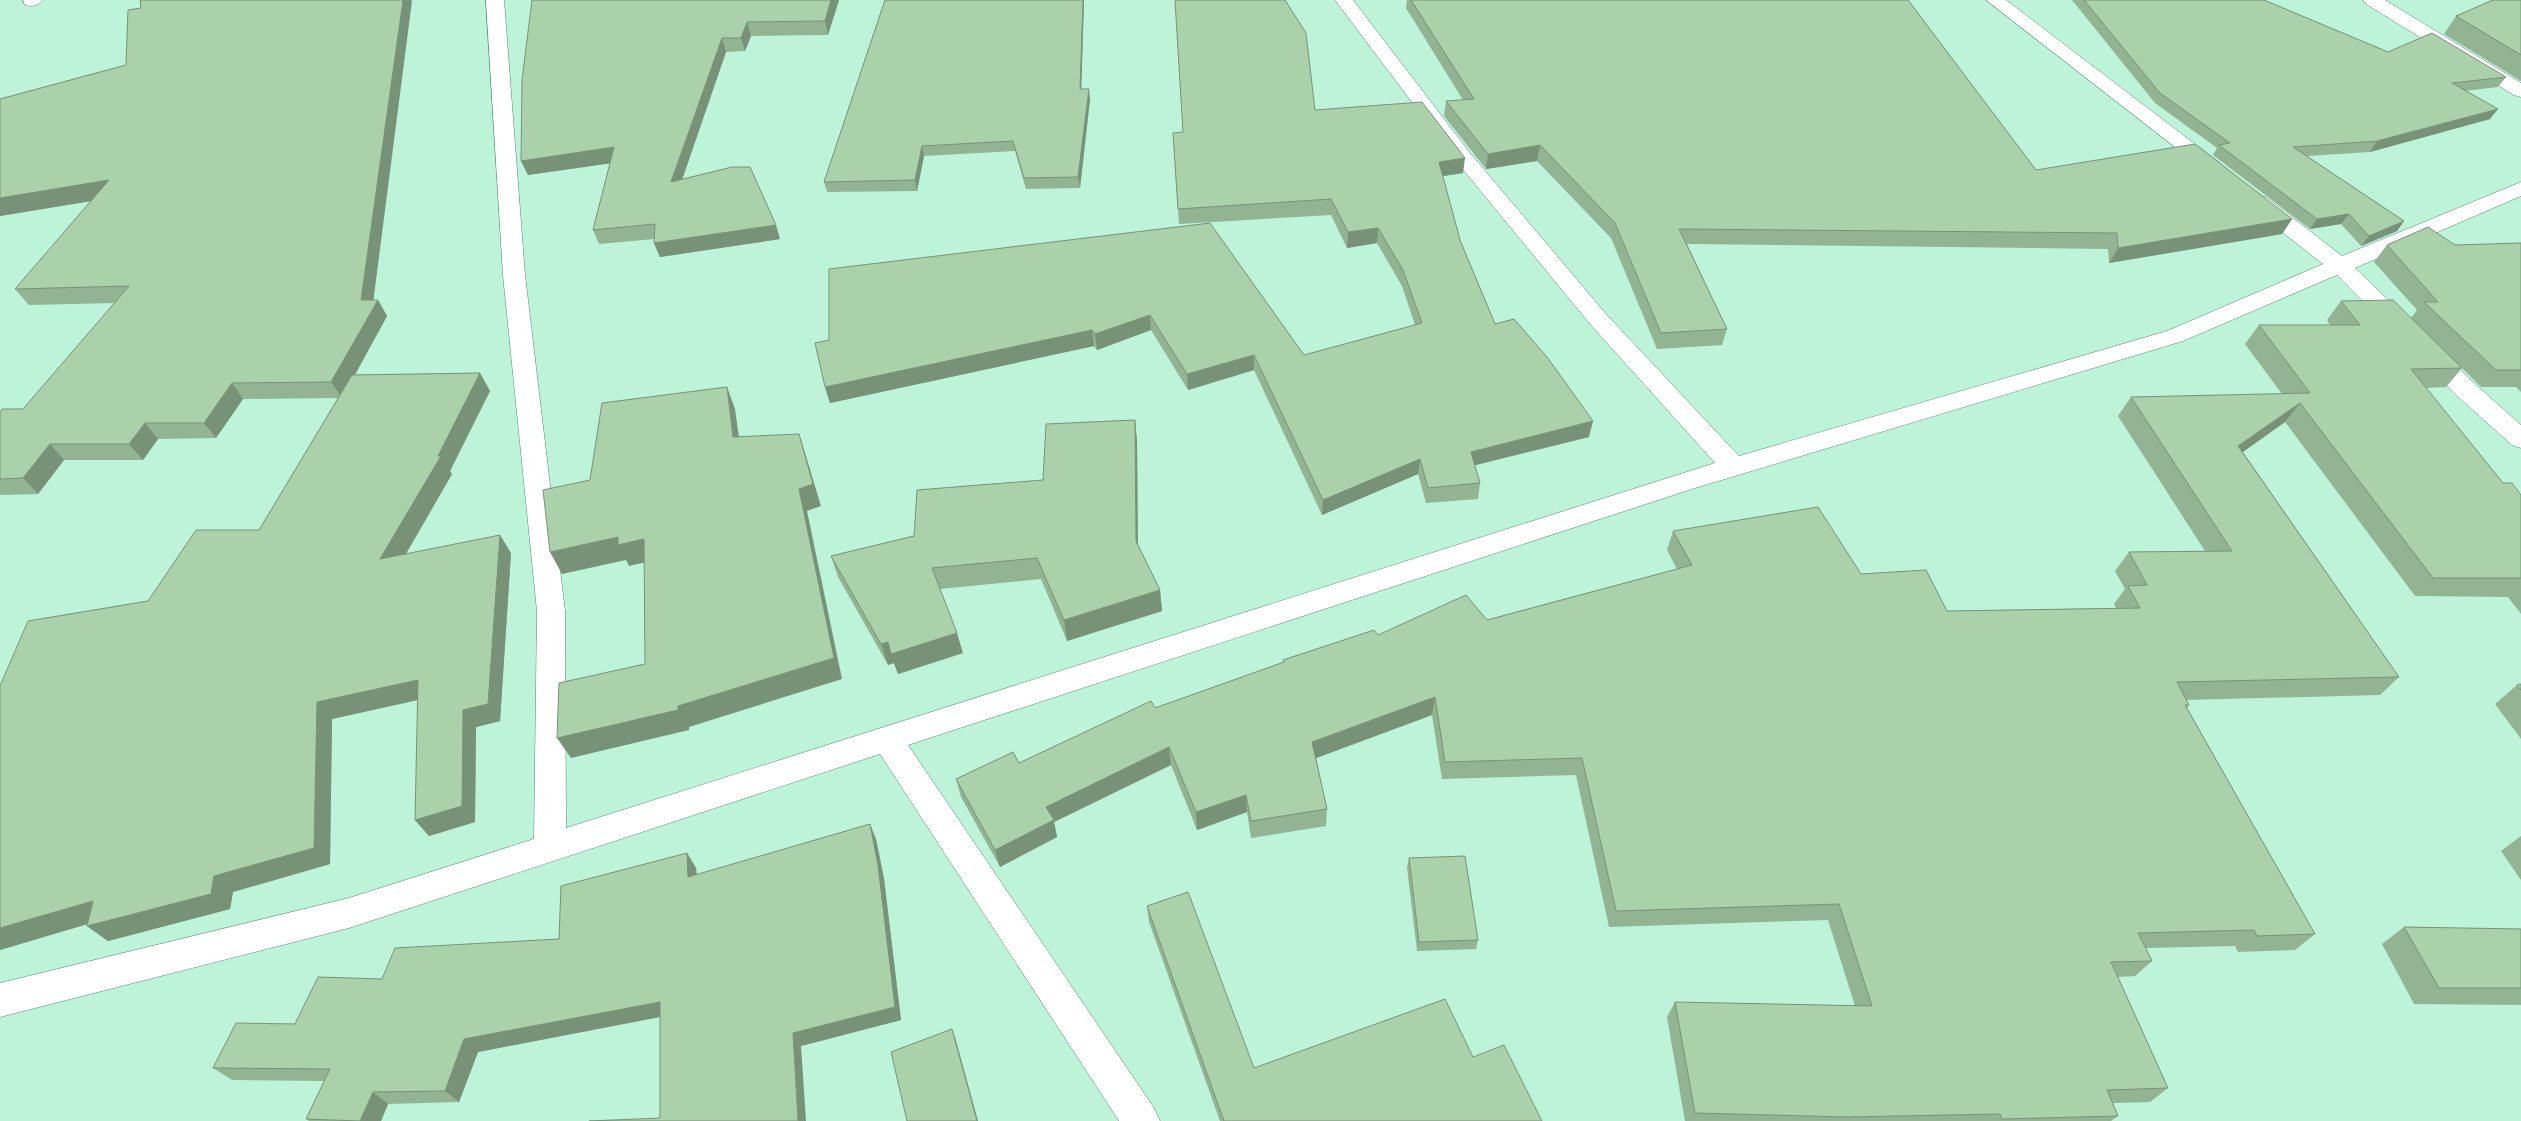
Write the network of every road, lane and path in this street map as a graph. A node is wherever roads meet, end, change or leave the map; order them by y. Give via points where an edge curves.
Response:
1 (495, 0) edge
2 (1344, 0) edge
3 (1995, 0) edge
4 (2372, 0) edge
5 (2521, 92) edge
6 (2521, 188) edge
7 (2340, 266) junction
8 (2521, 439) edge
9 (1734, 467) junction
10 (887, 739) junction
11 (550, 848) junction
12 (0, 1000) edge
13 (1141, 1121) edge

1 - 11 street via 514,275 551,611
2 - 9 street via 1488,187 1598,319
3 - 7 street
4 - 5 street
6 - 7 street
7 - 8 street via 2465,389
7 - 9 street via 2175,336
9 - 10 street
10 - 11 street
10 - 13 street
11 - 12 street via 349,913

